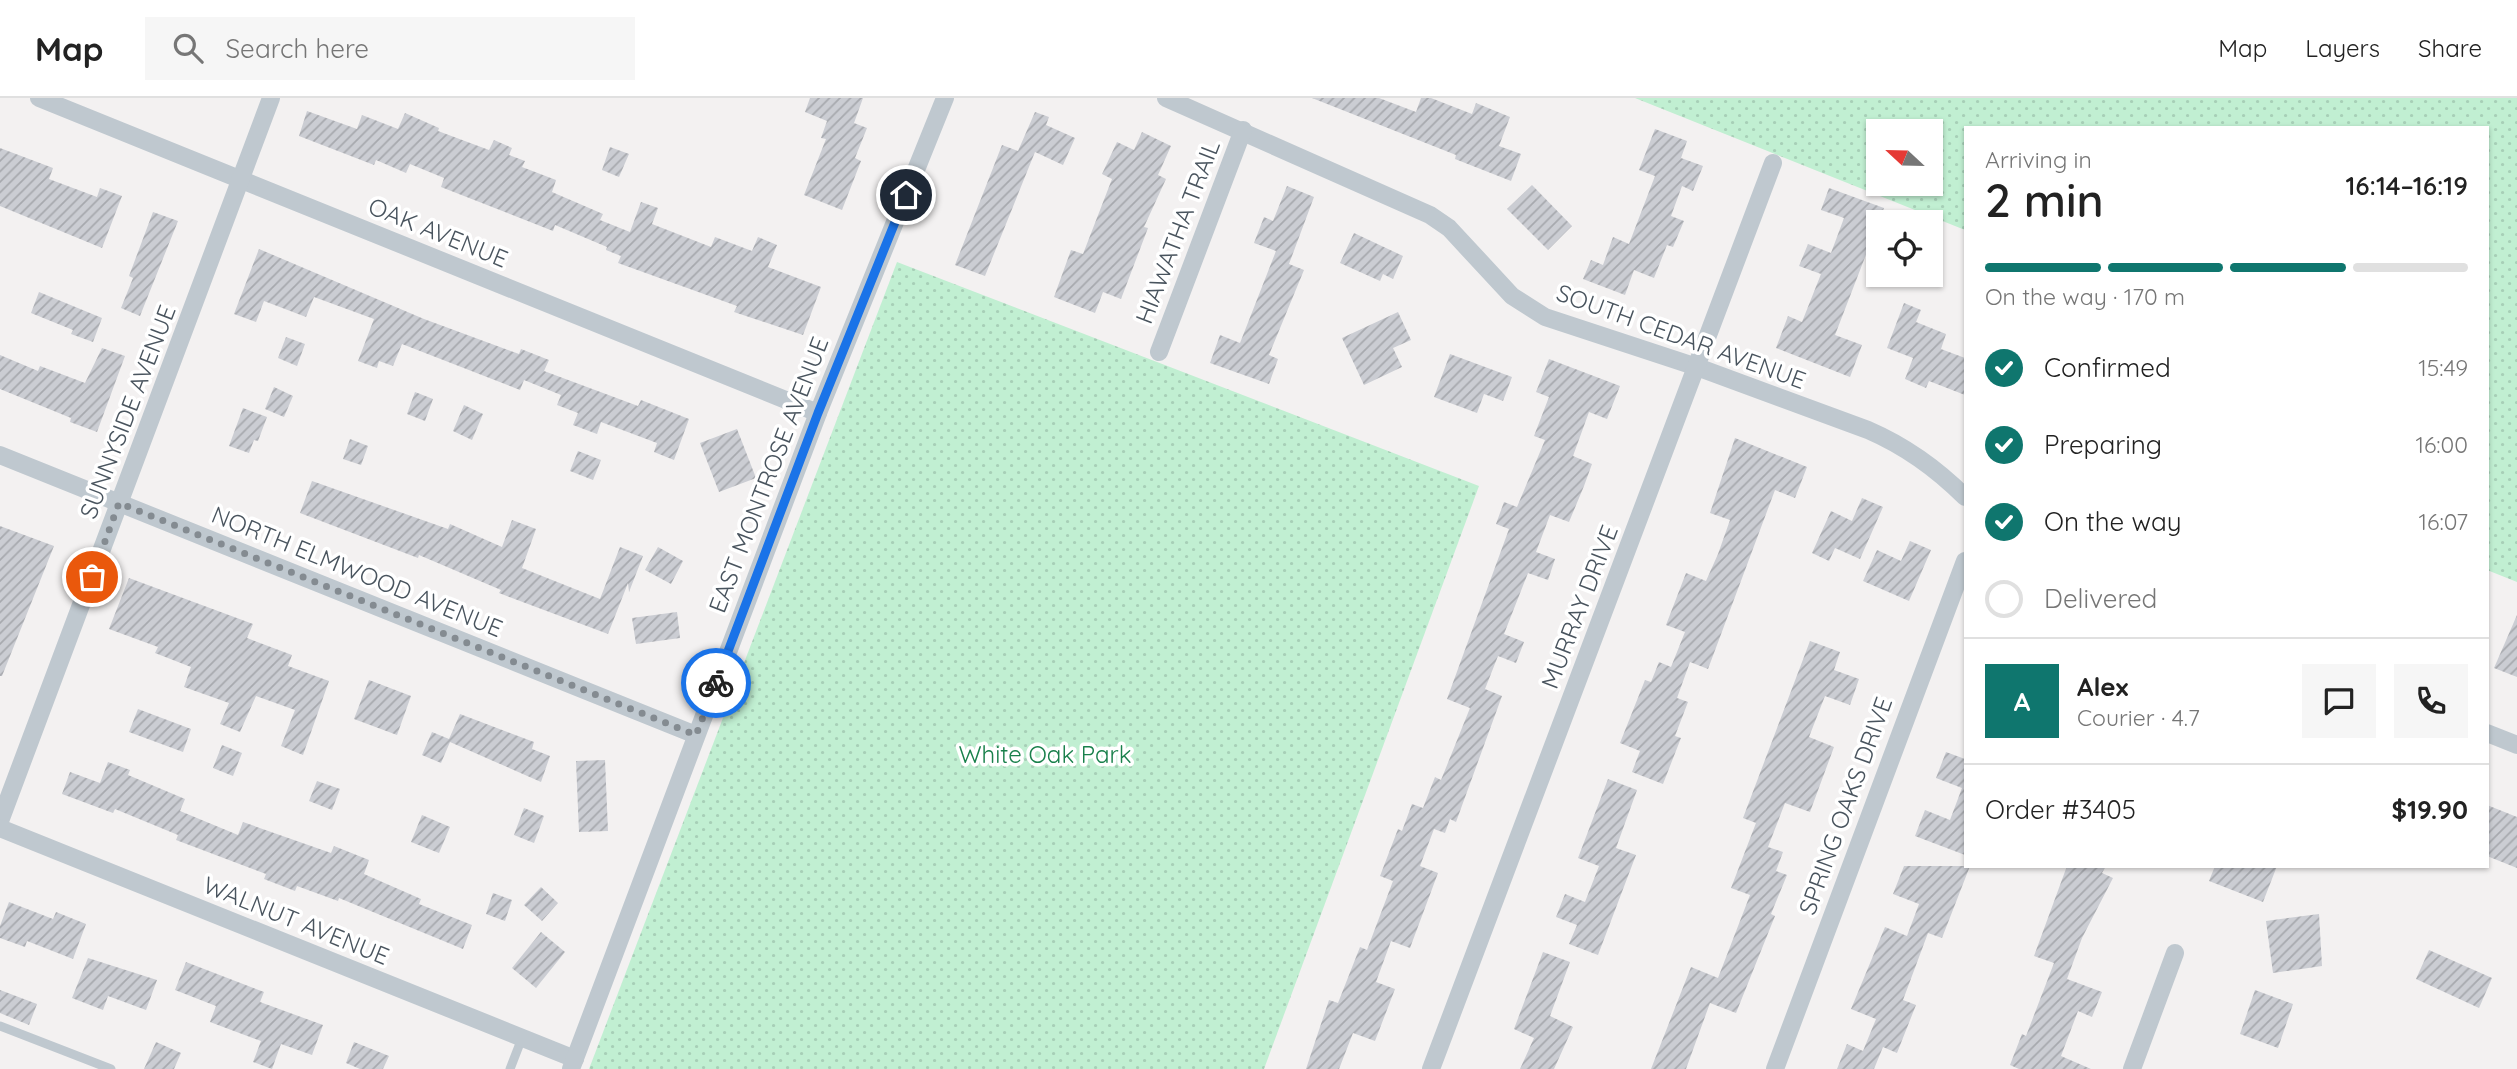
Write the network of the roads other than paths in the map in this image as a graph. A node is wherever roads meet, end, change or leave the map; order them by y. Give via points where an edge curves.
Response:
1 (39, 98) edge
2 (271, 98) edge
3 (945, 98) edge
4 (1166, 98) edge
5 (1243, 130) junction
6 (1773, 163) dead end
7 (241, 179) junction
8 (1159, 352) dead end
9 (1697, 367) junction
10 (818, 413) junction
11 (0, 455) edge
12 (1964, 496) edge
13 (119, 503) junction
14 (1964, 564) edge
15 (2489, 734) edge
16 (696, 735) junction
17 (2517, 745) edge
18 (0, 821) edge
19 (0, 828) edge
20 (2175, 953) dead end
21 (0, 1026) edge
22 (522, 1038) junction
23 (573, 1064) edge
24 (110, 1069) edge
25 (510, 1069) edge
26 (1431, 1069) edge
27 (1775, 1069) edge
28 (2132, 1069) edge

1 - 7 street, OAK AVENUE
2 - 7 street, SUNNYSIDE AVENUE
3 - 10 street, EAST MONTROSE AVENUE
4 - 5 street, SOUTH CEDAR AVENUE
5 - 8 street, HIAWATHA TRAIL
5 - 9 street, SOUTH CEDAR AVENUE via 1430,215 1449,228 1512,296 1545,317
6 - 9 street, MURRAY DRIVE
7 - 10 street, OAK AVENUE
7 - 13 street, SUNNYSIDE AVENUE
9 - 12 street, SOUTH CEDAR AVENUE via 1895,442 1929,464
9 - 26 street, MURRAY DRIVE
10 - 16 street, EAST MONTROSE AVENUE
11 - 13 street, NORTH ELMWOOD AVENUE
13 - 16 street, NORTH ELMWOOD AVENUE
13 - 18 street, SUNNYSIDE AVENUE
14 - 27 street, SPRING OAKS DRIVE
15 - 17 street
16 - 23 street, EAST MONTROSE AVENUE
19 - 22 street, WALNUT AVENUE
20 - 28 street
21 - 24 lane
22 - 23 street, WALNUT AVENUE
22 - 25 lane

